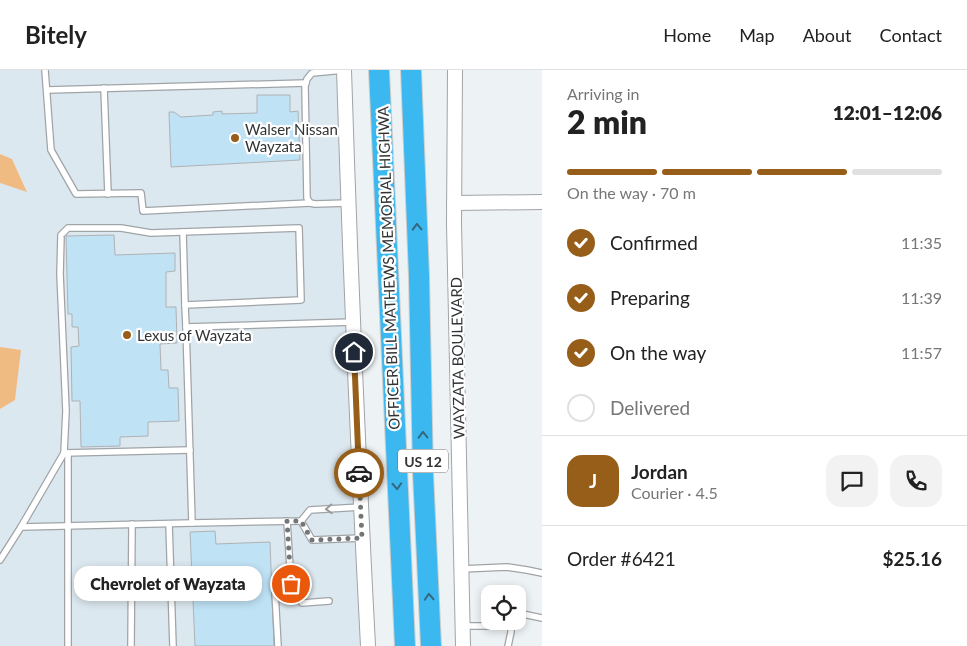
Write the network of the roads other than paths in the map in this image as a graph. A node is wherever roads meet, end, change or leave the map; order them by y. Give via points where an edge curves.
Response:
1 (45, 70) edge
2 (344, 70) edge
3 (379, 70) edge
4 (412, 70) edge
5 (455, 70) edge
6 (310, 71) edge
7 (306, 83) junction
8 (104, 88) junction
9 (47, 90) junction
10 (108, 194) junction
11 (542, 202) edge
12 (310, 203) junction
13 (348, 203) junction
14 (454, 203) junction
15 (183, 232) junction
16 (185, 305) junction
17 (353, 322) junction
18 (186, 327) junction
19 (190, 450) junction
20 (66, 453) junction
21 (361, 507) junction
22 (287, 521) junction
23 (301, 521) junction
24 (192, 523) junction
25 (132, 524) junction
26 (169, 524) junction
27 (68, 526) junction
28 (22, 527) junction
29 (362, 538) junction
30 (0, 560) edge
31 (461, 569) junction
32 (542, 573) edge
33 (291, 584) junction
34 (329, 601) dead end
35 (526, 615) edge
36 (542, 618) edge
37 (481, 625) edge
38 (462, 626) junction
39 (511, 630) edge
40 (68, 646) edge
41 (131, 646) edge
42 (173, 646) edge
43 (278, 646) edge
44 (368, 646) edge
45 (405, 646) edge
46 (431, 646) edge
47 (462, 646) edge
48 (508, 646) edge

1 - 9 lane
2 - 6 lane
2 - 13 street
3 -> 45 highway, OFFICER BILL MATHEWS MEMORIAL HIGHWA / US 12
46 -> 4 highway, US 12
5 - 14 street, WAYZATA BOULEVARD
6 - 7 lane
7 - 8 lane
7 - 12 lane via 307,198
8 - 9 lane
8 - 10 lane
9 - 10 lane via 50,150 76,194
10 - 12 lane via 141,193 143,211
11 - 14 street
12 - 13 lane
13 - 17 street
14 - 31 street, WAYZATA BOULEVARD
15 - 16 lane
15 - 16 lane via 299,228 301,300
15 - 20 lane via 68,228 61,235
16 - 18 lane
17 - 18 lane
17 - 21 street
18 - 19 lane
19 - 20 lane
19 - 24 lane
20 - 27 lane
20 - 28 lane
21 -> 23 lane via 310,510
21 - 29 street
22 - 23 lane
22 - 24 lane
22 - 33 lane
23 - 29 lane via 312,540
24 - 26 lane
25 - 26 lane
25 - 27 lane
25 - 41 lane
26 - 42 lane
27 - 28 lane
27 - 40 lane
28 - 30 lane
29 - 44 street
31 - 32 lane via 507,567
31 - 38 street, WAYZATA BOULEVARD
33 - 34 lane via 302,603
33 - 43 lane via 275,592
35 - 36 lane
37 - 38 lane
38 - 47 street, WAYZATA BOULEVARD
39 - 48 lane

